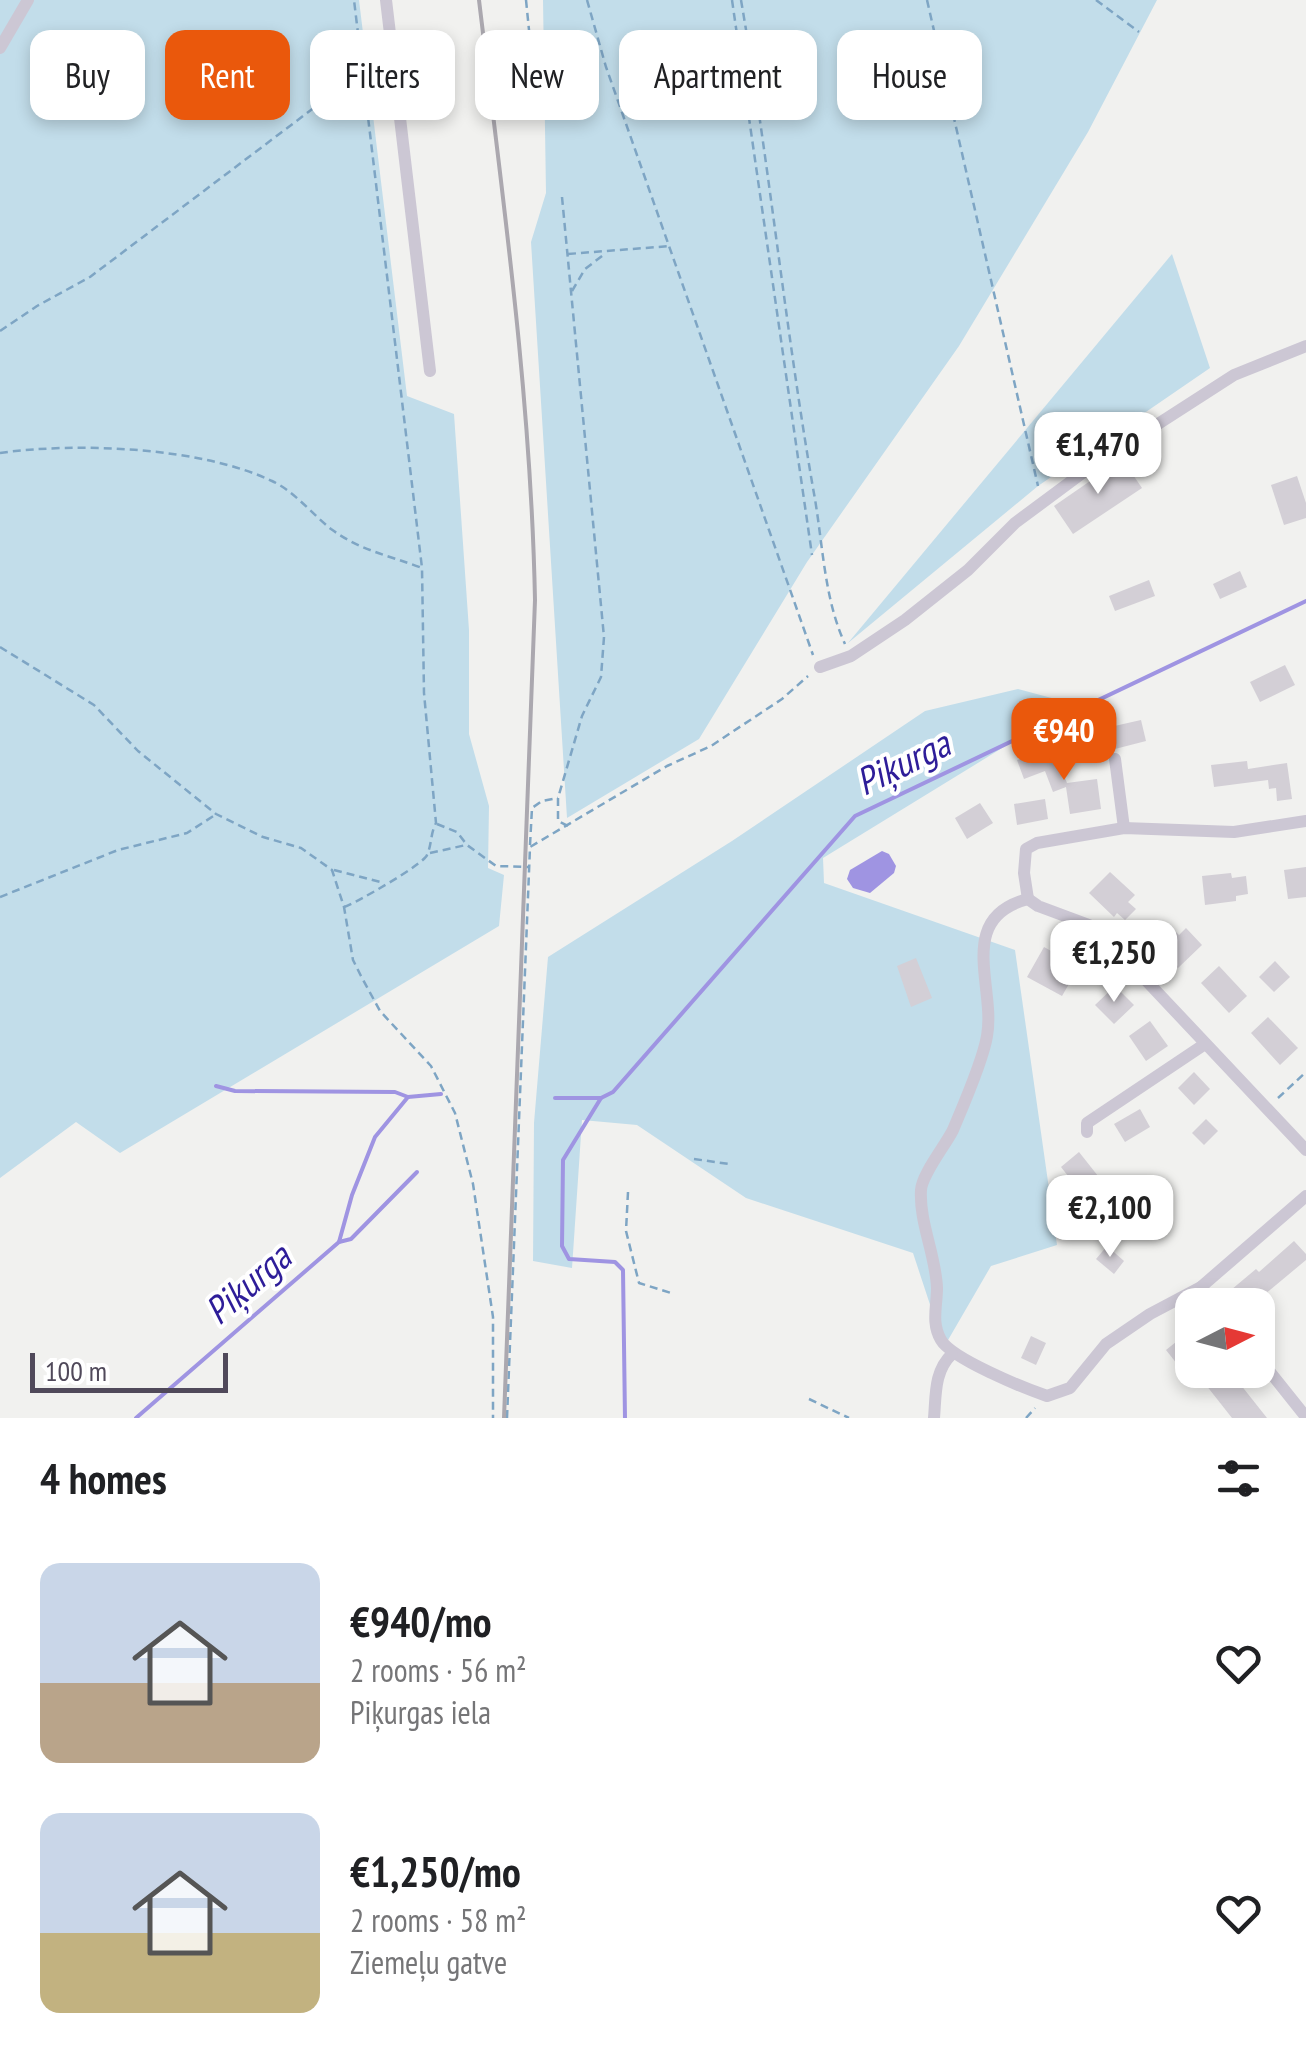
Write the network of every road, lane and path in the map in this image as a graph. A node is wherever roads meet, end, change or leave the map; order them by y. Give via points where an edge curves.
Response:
1 (28, 0) edge
2 (354, 0) edge
3 (386, 0) edge
4 (526, 0) edge
5 (587, 0) edge
6 (732, 0) edge
7 (741, 0) edge
8 (927, 0) edge
9 (1096, 0) edge
10 (357, 30) edge
11 (529, 30) edge
12 (1139, 32) dead end
13 (0, 48) edge
14 (310, 110) edge
15 (368, 120) edge
16 (562, 197) dead end
17 (670, 246) junction
18 (607, 252) junction
19 (566, 254) junction
20 (571, 293) junction
21 (0, 331) edge
22 (1306, 346) edge
23 (430, 371) dead end
24 (0, 454) edge
25 (1038, 486) dead end
26 (812, 555) dead end
27 (422, 568) junction
28 (0, 647) edge
29 (850, 656) junction
30 (820, 667) junction
31 (1115, 760) dead end
32 (558, 798) junction
33 (216, 814) junction
34 (1306, 822) edge
35 (436, 824) junction
36 (569, 826) junction
37 (1124, 828) junction
38 (467, 845) junction
39 (530, 847) junction
40 (428, 853) junction
41 (530, 868) junction
42 (332, 870) junction
43 (384, 883) junction
44 (0, 896) edge
45 (1028, 899) junction
46 (344, 907) junction
47 (1204, 1044) junction
48 (1306, 1072) edge
49 (1267, 1109) junction
50 (1088, 1132) dead end
51 (1306, 1150) edge
52 (694, 1159) dead end
53 (729, 1164) dead end
54 (628, 1192) dead end
55 (1306, 1196) edge
56 (1201, 1287) joint
57 (671, 1293) dead end
58 (952, 1354) junction
59 (1275, 1378) edge
60 (1047, 1396) junction
61 (809, 1400) dead end
62 (1306, 1417) edge
63 (493, 1418) edge
64 (507, 1418) edge
65 (849, 1418) edge
66 (934, 1418) edge
67 (1026, 1418) edge

1 - 13 street
2 - 10 path
3 - 23 street
4 - 11 path
5 - 17 path
6 - 26 path
7 - 29 path via 829,600
8 - 25 path
9 - 12 path
14 - 21 path via 90,276
15 - 27 path
16 - 19 path
17 - 18 path
17 - 30 path
18 - 19 path
18 - 20 path via 585,269
19 - 20 path
20 - 32 path via 604,636 601,676
22 - 29 street via 1234,375 1085,470 955,580
24 - 27 path via 141,449 236,468 274,482 368,552
27 - 35 path
28 - 33 path via 94,705
29 - 30 street
30 - 36 path via 712,746
31 - 37 street
32 - 36 path via 558,821
32 - 39 path via 532,808
33 - 42 path via 301,848
33 - 44 path via 187,832 118,850
34 - 37 street via 1234,832
35 - 38 path via 457,832
35 - 40 path
36 - 39 path
37 - 45 street via 1026,849
38 - 40 path
38 - 41 path via 496,866
39 - 41 path
40 - 43 path via 420,866
41 - 64 path
42 - 43 path
42 - 46 path
43 - 46 path
45 - 47 street via 1090,925
45 - 58 street via 1010,905 988,929 982,950 987,1037 952,1130 920,1188 937,1286 934,1319
46 - 63 path via 354,960 370,994 431,1066 454,1113 473,1184 493,1317
47 - 49 street
47 - 50 street via 1086,1123
48 - 49 path
49 - 51 street
52 - 53 path
54 - 57 path via 626,1231 640,1283
55 - 56 street
56 - 60 street via 1106,1344 1070,1388
58 - 60 street
58 - 66 street via 938,1376
59 - 62 street
60 - 67 path
61 - 65 path

